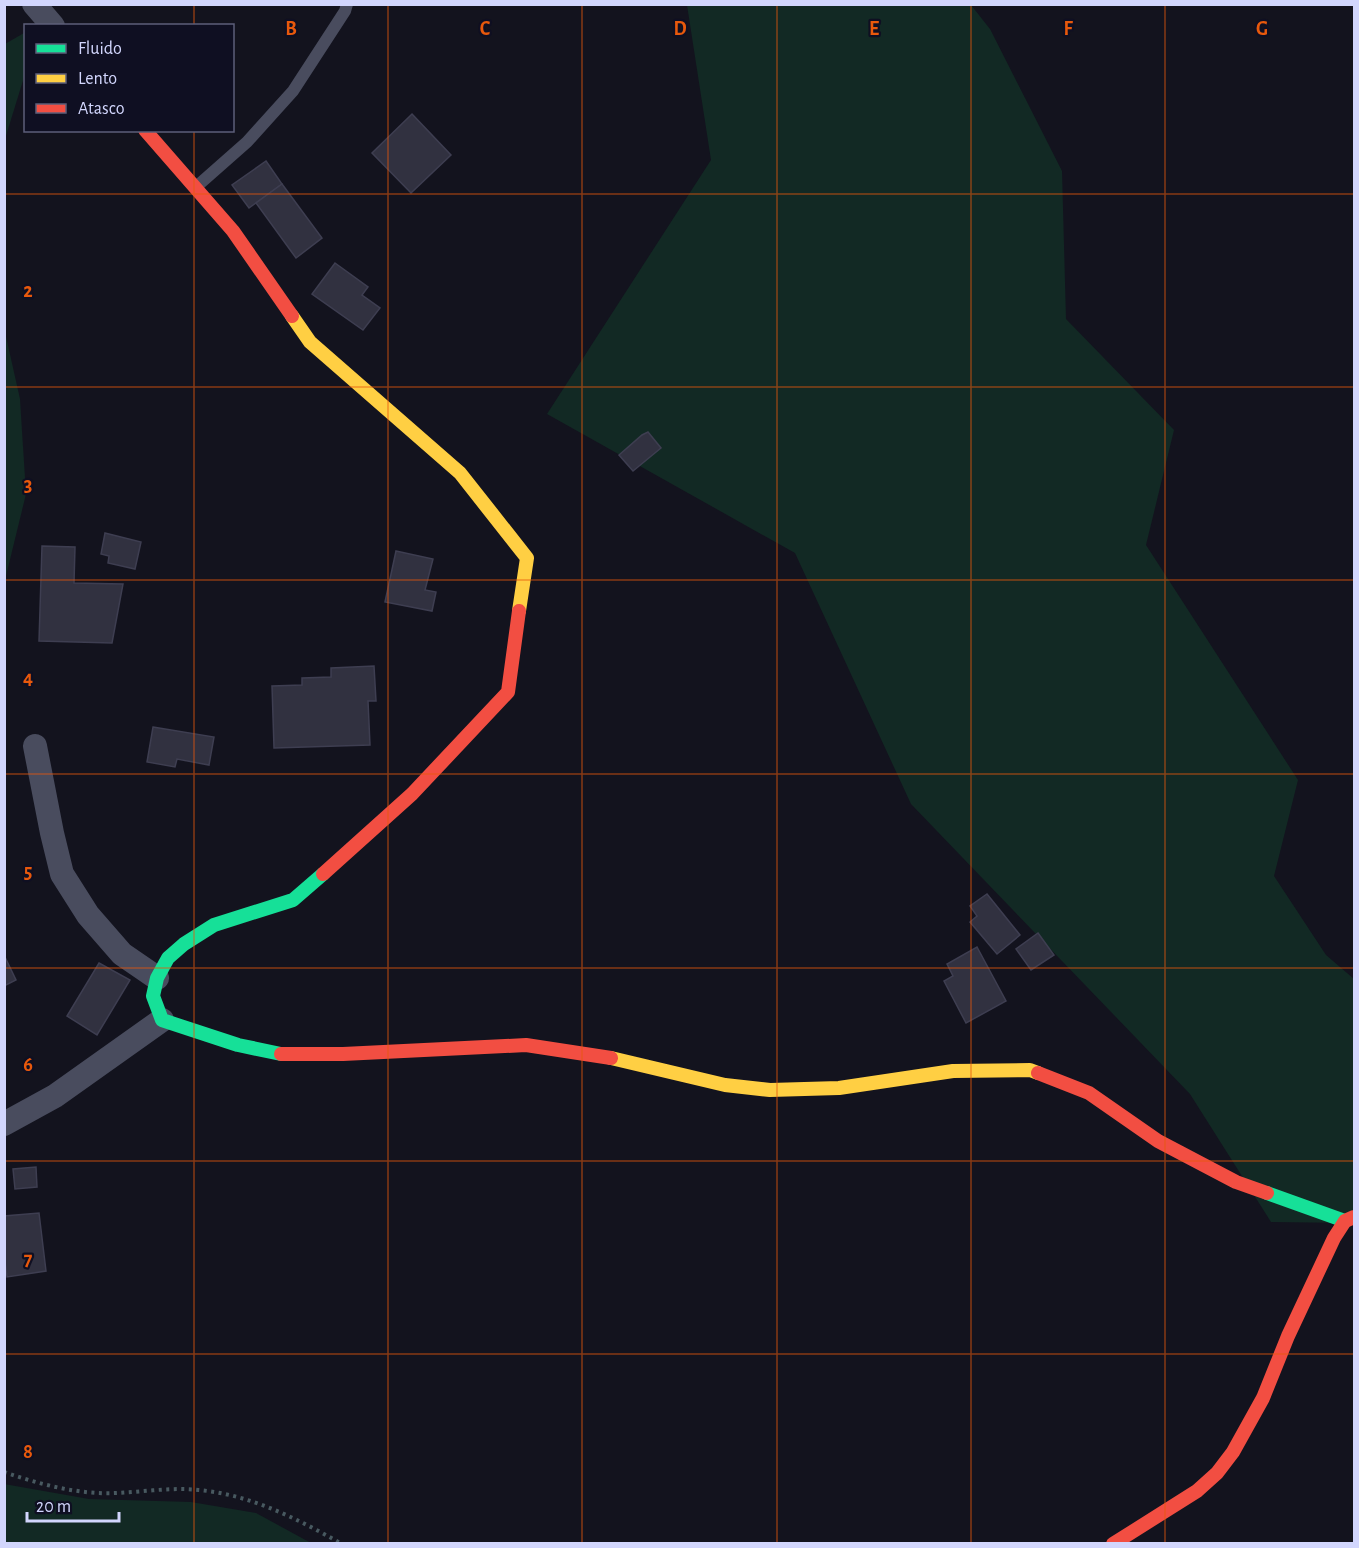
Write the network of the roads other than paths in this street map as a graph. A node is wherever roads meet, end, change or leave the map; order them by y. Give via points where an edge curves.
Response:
1 (34, 4) edge
2 (347, 4) edge
3 (50, 24) edge
4 (147, 132) edge
5 (195, 188) junction
6 (34, 746) dead end
7 (156, 978) junction
8 (162, 1020) junction
9 (4, 1124) edge
10 (1350, 1219) edge
11 (1113, 1544) edge

1 - 3 street
2 - 5 lane via 293,91 247,142
4 - 5 street
5 - 7 street via 233,231 310,342 460,473 527,558 508,692 412,794 293,900 214,925 168,958
6 - 7 street via 62,874 88,915 122,954
7 - 8 street via 153,996
8 - 9 street via 55,1096
8 - 10 street via 238,1045 281,1054 525,1045 595,1054 725,1085 770,1090 839,1088 952,1071 1030,1070 1089,1093 1158,1141 1236,1182
10 - 11 street via 1334,1238 1263,1398 1233,1452 1197,1491

